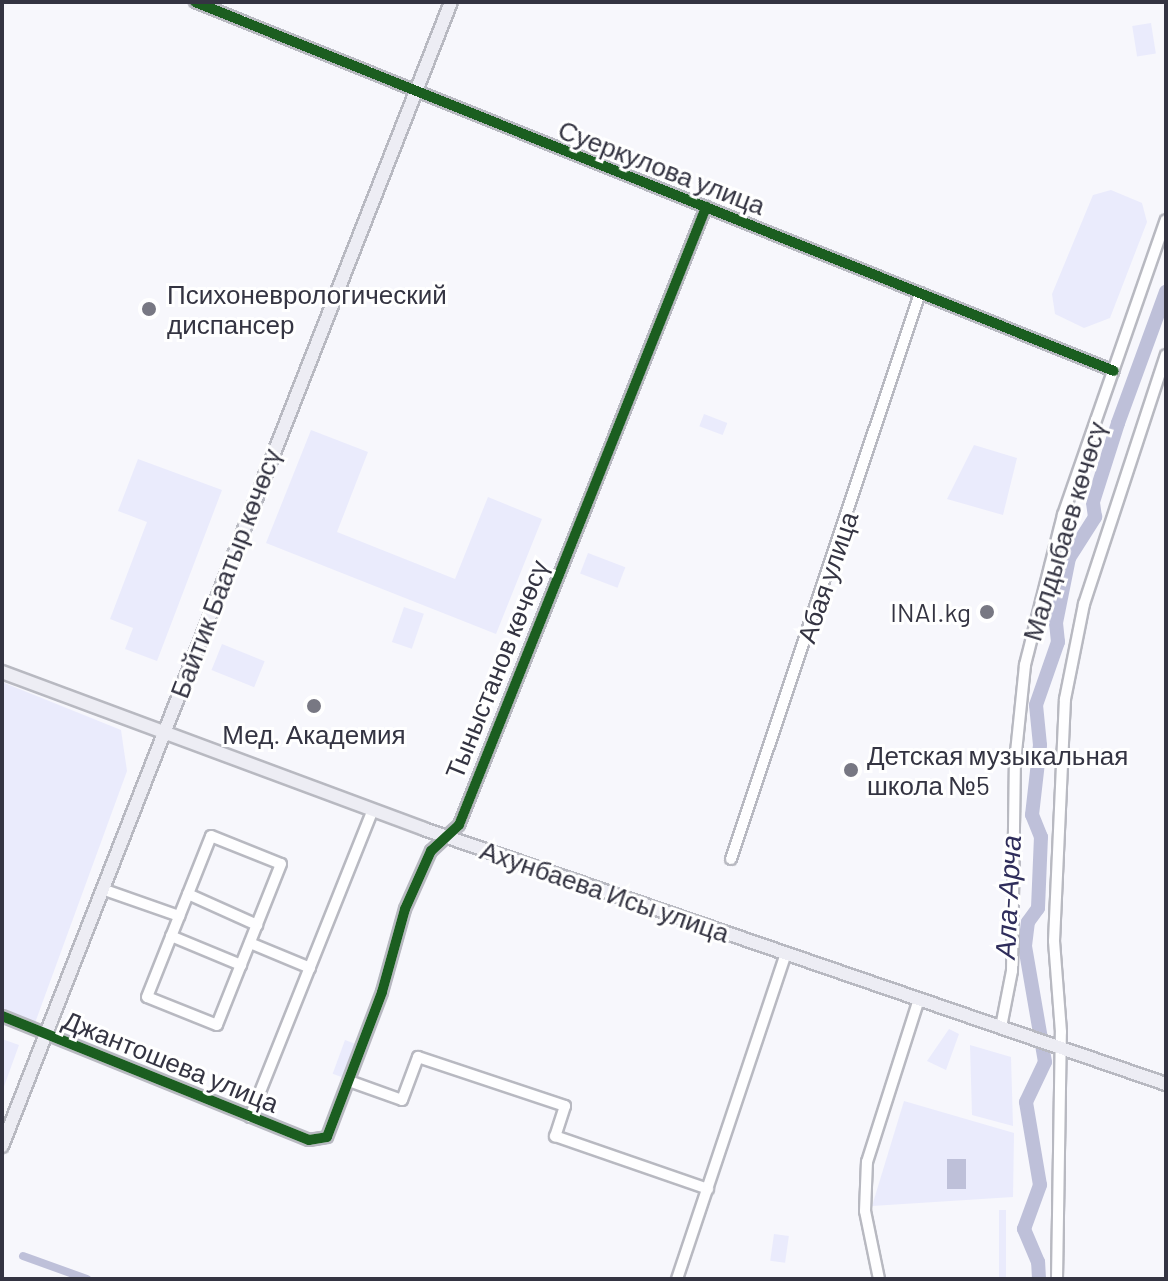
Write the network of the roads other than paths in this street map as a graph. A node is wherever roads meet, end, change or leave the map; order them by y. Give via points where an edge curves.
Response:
1 (195, 2) edge
2 (451, 2) edge
3 (414, 94) junction
4 (706, 207) junction
5 (1166, 220) edge
6 (920, 293) junction
7 (1166, 355) edge
8 (1114, 371) junction
9 (2, 672) edge
10 (162, 732) junction
11 (373, 810) junction
12 (448, 837) junction
13 (731, 859) dead end
14 (102, 889) junction
15 (188, 894) junction
16 (179, 916) junction
17 (257, 925) junction
18 (171, 936) junction
19 (250, 943) junction
20 (786, 953) junction
21 (241, 965) junction
22 (310, 968) junction
23 (919, 999) junction
24 (2, 1016) edge
25 (1001, 1027) junction
26 (46, 1035) junction
27 (1055, 1045) junction
28 (349, 1081) junction
29 (1166, 1084) edge
30 (250, 1117) junction
31 (324, 1139) joint
32 (2, 1146) edge
33 (708, 1189) junction
34 (677, 1279) edge
35 (879, 1279) edge
36 (1057, 1279) edge

1 - 3 street, Суеркулова улица
2 - 3 main road, Байтик Баатыр көчөсү
3 - 4 street, Суеркулова улица
3 - 10 main road, Байтик Баатыр көчөсү
4 - 6 street, Суеркулова улица
4 - 12 street, Тыныстанов көчөсү via 459,825
5 - 8 street, Малдыбаев көчөсү
6 - 8 street, Суеркулова улица
6 - 13 street, Абая улица
7 - 27 street, Малдыбаев көчөсү via 1084,604 1065,699 1054,941
8 - 25 street, Малдыбаев көчөсү via 1054,545 1023,673 1015,762 1013,946
9 - 10 main road, Ахунбаева Исы улица
10 - 11 main road, Ахунбаева Исы улица
10 - 14 main road, Байтик Баатыр көчөсү
11 - 12 main road, Ахунбаева Исы улица
11 - 22 street
12 - 20 main road, Ахунбаева Исы улица
12 - 28 street, Тыныстанов көчөсү via 431,851 405,909
14 - 16 street
14 - 26 main road, Байтик Баатыр көчөсү
15 - 16 street
15 - 17 street
15 - 17 street via 211,836 281,864
16 - 18 street
17 - 19 street
18 - 21 street
18 - 21 street via 147,997 217,1025
19 - 21 street
19 - 22 street
20 - 23 main road, Ахунбаева Исы улица
20 - 33 street
22 - 30 street
23 - 25 main road, Ахунбаева Исы улица
23 - 35 street via 867,1162 865,1211
24 - 26 street, Джантошева улица
25 - 27 main road, Ахунбаева Исы улица
26 - 30 street, Джантошева улица
26 - 32 main road, Байтик Баатыр көчөсү
27 - 29 main road, Ахунбаева Исы улица
27 - 36 street, Малдыбаев көчөсү
28 - 31 street, Тыныстанов көчөсү
28 - 33 street via 402,1100 418,1057 565,1106 555,1136
30 - 31 street, Джантошева улица via 309,1140
33 - 34 street

